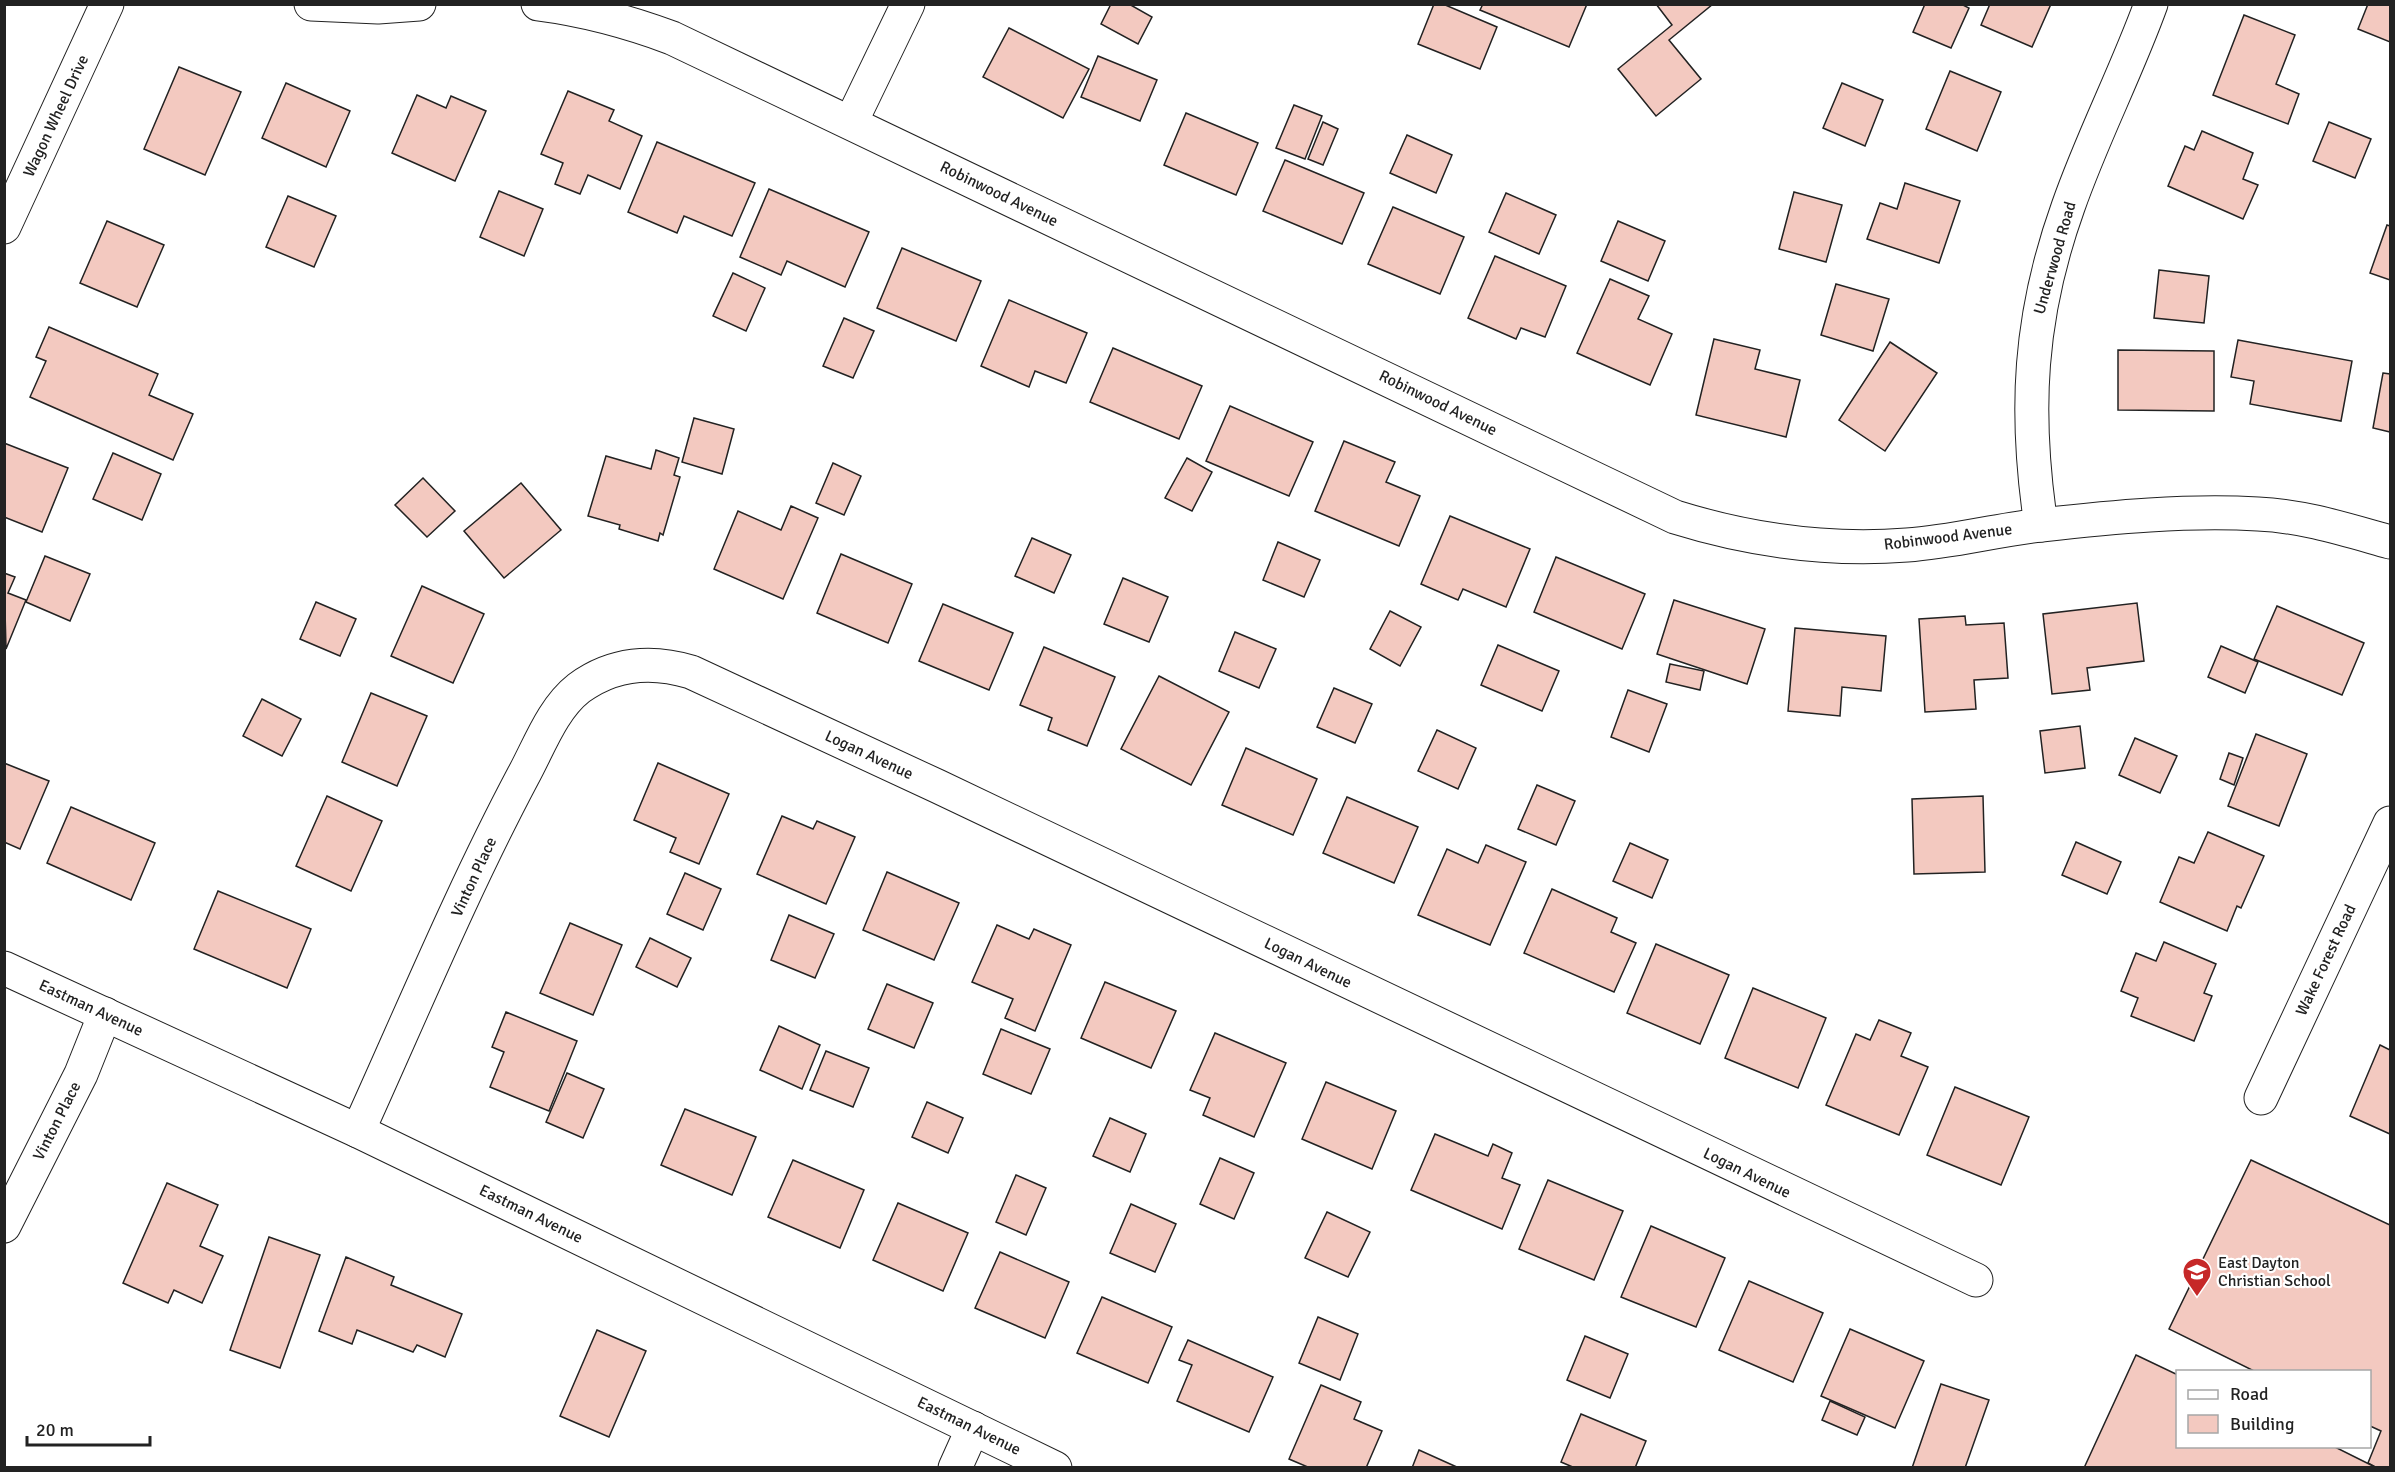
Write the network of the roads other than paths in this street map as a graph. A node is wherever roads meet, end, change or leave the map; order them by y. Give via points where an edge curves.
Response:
1 (107, 4) edge
2 (311, 4) edge
3 (418, 4) edge
4 (538, 4) edge
5 (908, 4) edge
6 (2151, 4) edge
7 (851, 122) junction
8 (4, 227) edge
9 (2041, 525) junction
10 (2391, 542) edge
11 (636, 664) joint
12 (2391, 823) edge
13 (4, 968) edge
14 (105, 1014) junction
15 (2261, 1098) dead end
16 (358, 1131) junction
17 (4, 1226) edge
18 (1976, 1280) dead end
19 (973, 1428) junction
20 (955, 1467) edge
21 (1055, 1467) edge

1 - 8 street, Wagon Wheel Drive
2 - 3 street
4 - 7 street, Robinwood Avenue via 580,10 642,27
5 - 7 street
6 - 9 street, Underwood Road via 2068,206 2045,284 2035,333 2030,403 2033,472
7 - 9 street, Robinwood Avenue via 1675,517 1726,533 1821,546 1907,545
9 - 10 street, Robinwood Avenue via 2193,513 2260,514 2324,523
11 - 16 street, Vinton Place via 603,673 578,689 558,710 497,826
11 - 18 street, Logan Avenue via 671,666 723,687
12 - 15 street, Wake Forest Road
13 - 14 street, Eastman Avenue
14 - 16 street, Eastman Avenue
14 - 17 street, Vinton Place via 81,1074
16 - 19 street, Eastman Avenue
19 - 20 street
19 - 21 street, Eastman Avenue

